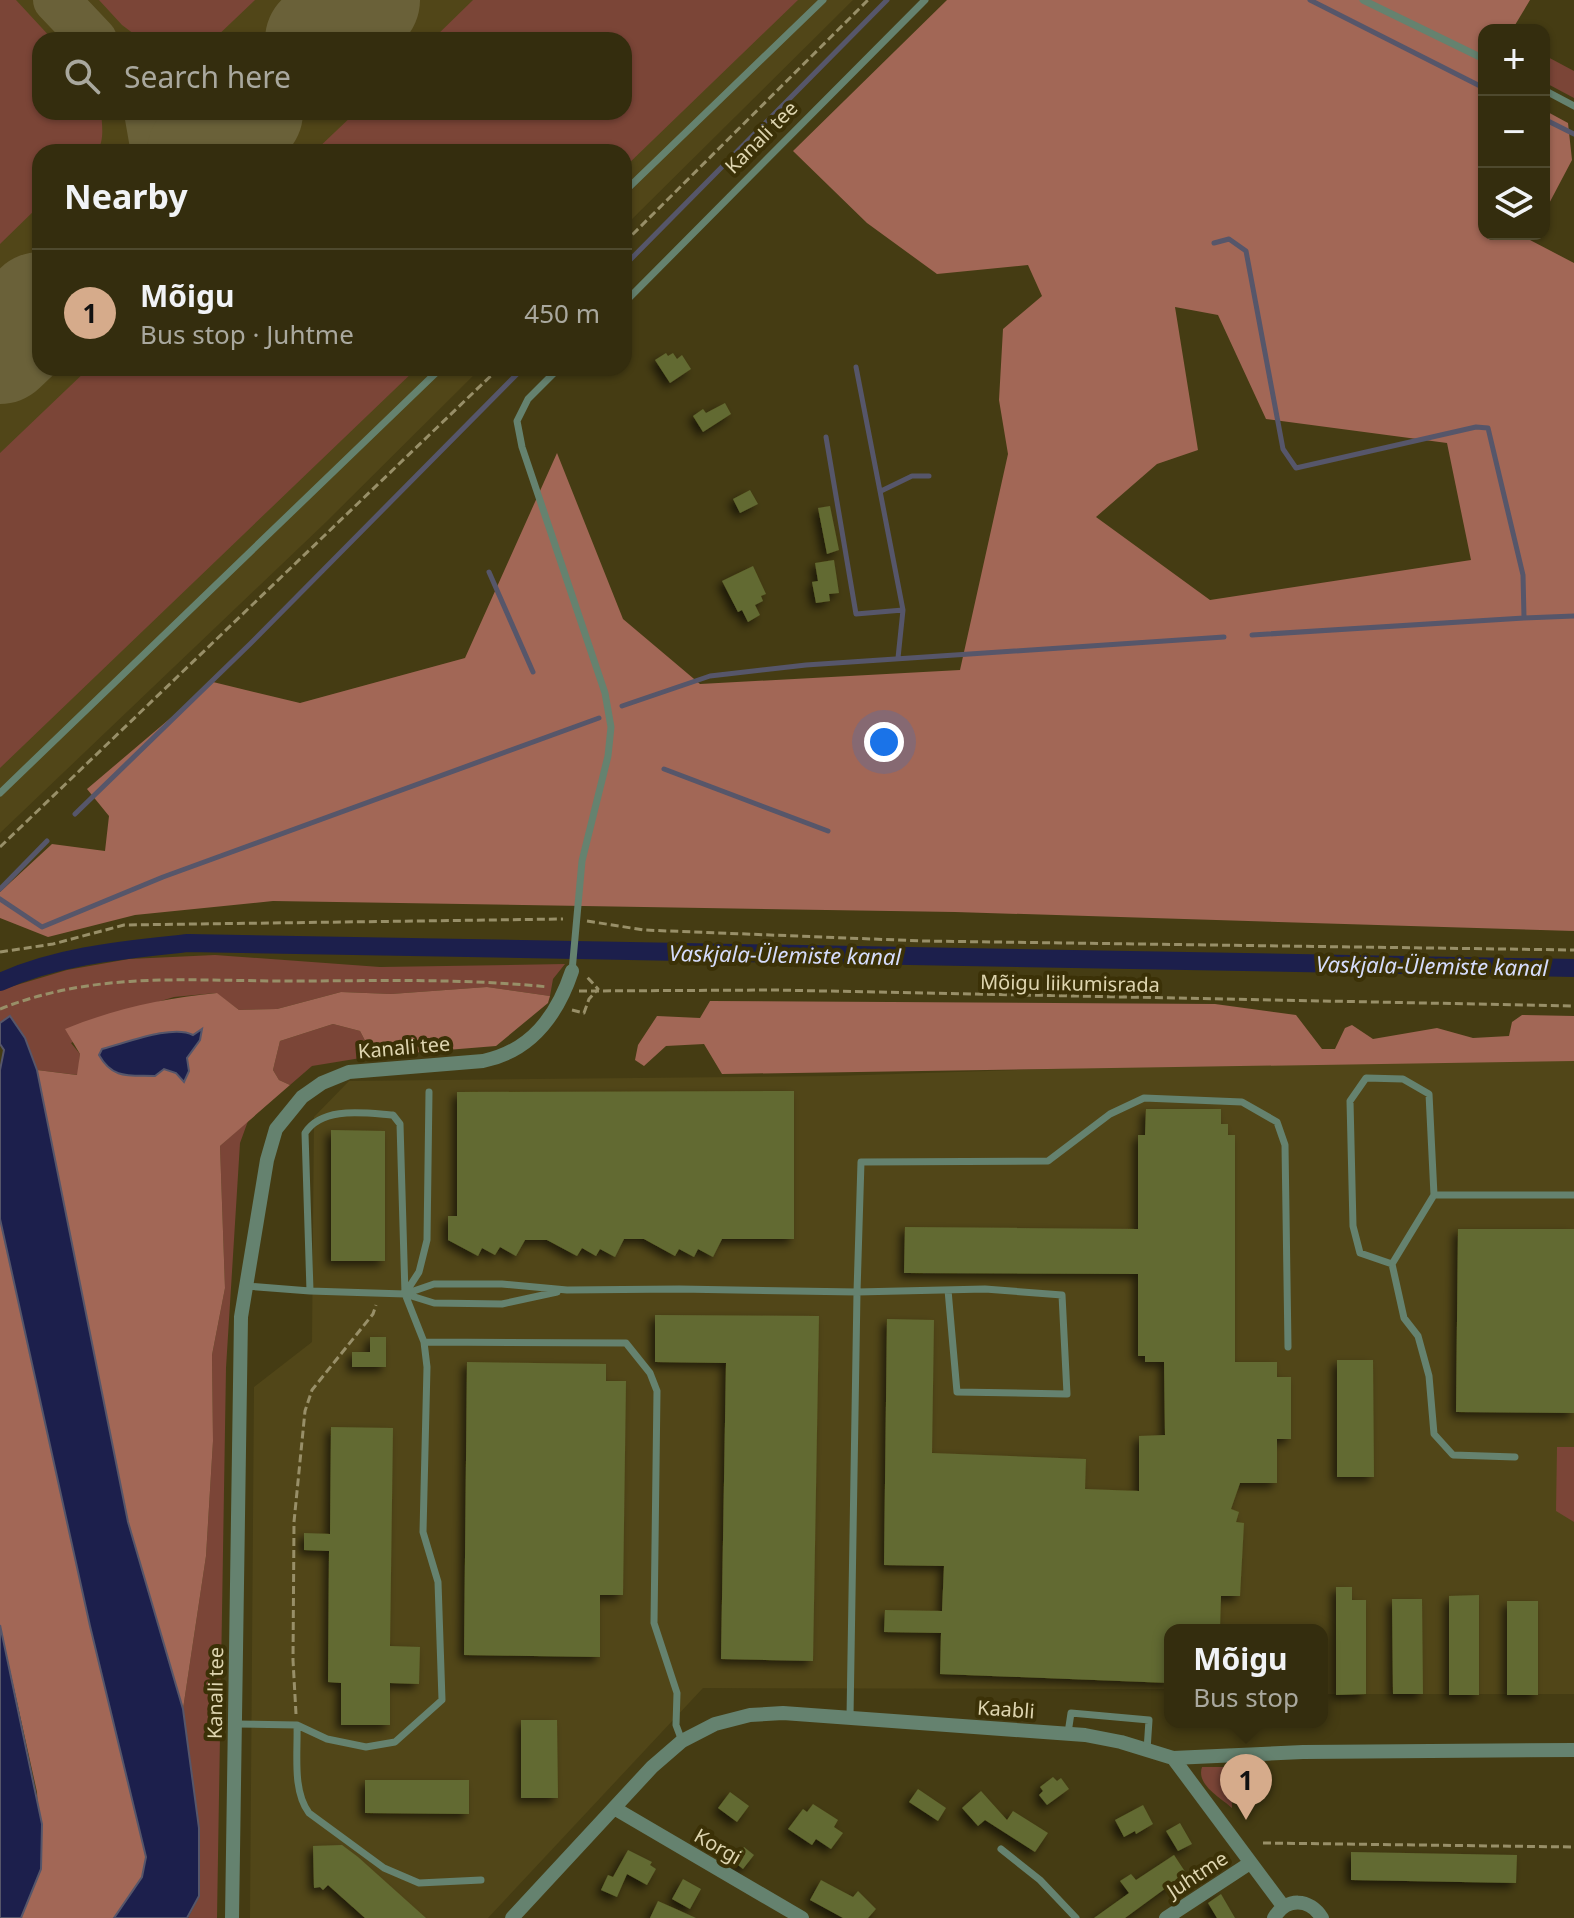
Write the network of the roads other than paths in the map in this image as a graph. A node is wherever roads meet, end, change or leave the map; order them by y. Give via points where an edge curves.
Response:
1 (823, 0) edge
2 (925, 0) edge
3 (1363, 0) edge
4 (1478, 56) edge
5 (1550, 93) edge
6 (1574, 106) edge
7 (632, 184) edge
8 (632, 295) edge
9 (433, 376) edge
10 (551, 376) edge
11 (0, 793) edge
12 (572, 971) joint
13 (429, 1092) dead end
14 (1434, 1195) junction
15 (1574, 1195) edge
16 (1392, 1264) junction
17 (246, 1286) junction
18 (567, 1290) junction
19 (948, 1290) junction
20 (310, 1291) junction
21 (857, 1292) junction
22 (405, 1294) junction
23 (424, 1342) junction
24 (1288, 1347) dead end
25 (1515, 1457) dead end
26 (850, 1717) junction
27 (234, 1724) junction
28 (297, 1725) junction
29 (1067, 1733) junction
30 (682, 1741) junction
31 (1147, 1750) junction
32 (1574, 1750) edge
33 (1173, 1758) junction
34 (614, 1808) junction
35 (1001, 1849) dead end
36 (1250, 1863) junction
37 (481, 1880) dead end
38 (1279, 1912) edge
39 (232, 1918) edge
40 (512, 1918) edge
41 (802, 1918) edge
42 (1076, 1918) edge
43 (1166, 1918) edge
44 (1322, 1918) edge

1 - 7 lane
2 - 8 lane, Kanali tee
3 - 4 lane
5 - 6 lane
9 - 11 lane
10 - 12 lane, Kanali tee via 528,399 517,421 605,693 611,727 582,861
12 - 17 street, Kanali tee via 558,1007 532,1039 500,1057 349,1072 302,1097 276,1129
13 - 22 lane via 427,1240 419,1272
14 - 15 lane
14 - 16 lane
14 - 16 lane via 1429,1094 1403,1079 1366,1078 1350,1101 1353,1226 1360,1253
16 - 25 lane via 1404,1318 1418,1336 1429,1376 1434,1434 1453,1455
17 - 20 lane
17 - 27 street, Kanali tee via 238,1388
18 - 21 lane
18 - 22 lane via 434,1284
18 - 22 lane via 502,1304 434,1303
19 - 19 lane via 1062,1295 1067,1394 957,1392
19 - 21 lane
20 - 22 lane
20 - 22 lane via 305,1133 326,1115 376,1114 393,1115 400,1124
21 - 24 lane via 861,1162 1048,1161 1110,1114 1144,1098 1242,1102 1277,1122 1285,1145
21 - 26 lane
22 - 23 lane
23 - 28 lane via 423,1532 438,1582 442,1700 395,1742 366,1747 327,1739
23 - 30 lane via 626,1343 650,1373 657,1391 654,1623 677,1693 676,1725
26 - 29 street, Kaabli
26 - 30 street, Kaabli via 750,1715 715,1724
27 - 28 lane
27 - 39 street, Kanali tee
28 - 37 lane via 298,1783 309,1813 384,1868 419,1883
29 - 31 street, Kaabli
29 - 31 lane via 1071,1713 1149,1720
30 - 34 street, Kaabli
31 - 33 street, Kaabli
32 - 33 street, Kaabli
33 - 36 street, Juhtme
34 - 40 street, Kaabli
34 - 41 street, Korgi
35 - 42 lane
36 - 38 street, Juhtme
36 - 43 street, Juhtme
38 - 44 street, Juhtme via 1293,1902 1304,1902

